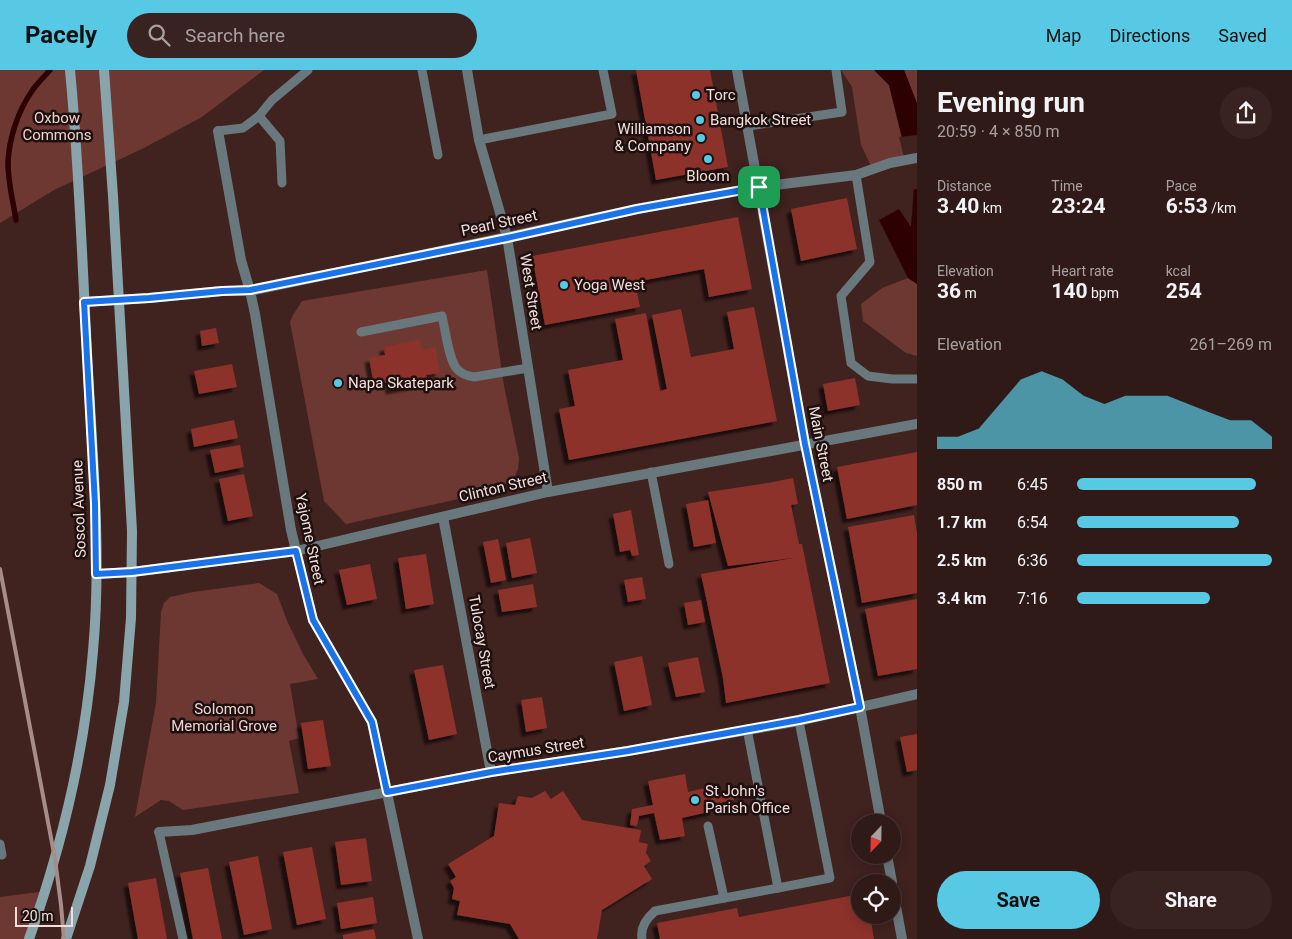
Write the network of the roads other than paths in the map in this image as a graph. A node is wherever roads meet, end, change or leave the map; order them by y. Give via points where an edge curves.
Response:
1 (70, 70) edge
2 (104, 70) edge
3 (308, 70) edge
4 (422, 70) edge
5 (467, 70) edge
6 (603, 70) edge
7 (737, 70) edge
8 (836, 70) edge
9 (259, 116) junction
10 (748, 126) junction
11 (218, 131) joint
12 (479, 140) junction
13 (438, 155) dead end
14 (917, 158) edge
15 (856, 175) junction
16 (282, 183) dead end
17 (759, 187) junction
18 (507, 238) junction
19 (250, 290) junction
20 (119, 300) junction
21 (84, 302) junction
22 (361, 332) dead end
23 (528, 368) junction
24 (917, 379) edge
25 (917, 424) edge
26 (805, 444) junction
27 (651, 472) junction
28 (548, 492) junction
29 (444, 517) junction
30 (296, 551) junction
31 (669, 564) dead end
32 (132, 572) junction
33 (96, 574) junction
34 (917, 694) edge
35 (860, 707) junction
36 (799, 720) junction
37 (748, 729) junction
38 (491, 772) junction
39 (387, 792) junction
40 (880, 814) edge
41 (708, 826) dead end
42 (159, 832) joint
43 (0, 844) edge
44 (0, 855) edge
45 (778, 888) junction
46 (724, 898) junction
47 (899, 924) edge
48 (29, 939) edge
49 (66, 939) edge
50 (183, 939) edge
51 (418, 939) edge
52 (642, 939) edge
53 (902, 939) edge

1 - 21 main road, Soscol Avenue
2 - 20 main road
3 - 9 lane via 272,100
4 - 13 lane
5 - 12 street, West Street
6 - 12 lane via 612,114
7 - 10 street, Main Street
8 - 10 lane via 842,112
9 - 11 lane via 243,128
9 - 16 lane via 280,141
10 - 17 street, Main Street
11 - 19 street, Yajome Street via 241,260
12 - 18 street, West Street
14 - 15 street, Pearl Street
15 - 17 street, Pearl Street
15 - 24 lane via 870,262 841,296 851,363 868,376
17 - 18 street, Pearl Street via 637,209
17 - 26 street, Main Street
18 - 19 street, Pearl Street
18 - 23 street, West Street
19 - 20 street, Pearl Street
19 - 30 street, Yajome Street
20 - 21 street, Pearl Street
20 - 32 main road
21 - 33 main road, Soscol Avenue
22 - 23 lane via 442,316 452,362 457,370 474,377
23 - 28 street, West Street
25 - 26 street, Clinton Street
26 - 27 street, Clinton Street
26 - 35 street, Main Street
27 - 28 street, Clinton Street
27 - 31 lane
28 - 29 street, Clinton Street
29 - 30 street, Clinton Street
29 - 38 street, Tulocay Street
30 - 32 street, Clinton Street
30 - 39 street, Yajome Street via 313,620 372,722
32 - 33 street, Clinton Street
32 - 49 main road via 130,640 114,764 92,859
33 - 48 main road, Soscol Avenue via 94,650 84,734 46,891
34 - 35 street, Caymus Street
35 - 36 street, Caymus Street
35 - 40 street, Main Street
36 - 37 street, Caymus Street
36 - 45 lane via 830,878
37 - 38 street, Caymus Street
37 - 45 lane
38 - 39 street, Caymus Street
39 - 42 street, Caymus Street via 192,830
39 - 51 street, Yajome Street
41 - 46 lane
42 - 50 lane
43 - 44 lane
45 - 46 lane
46 - 52 lane via 655,911 645,923
47 - 53 street

